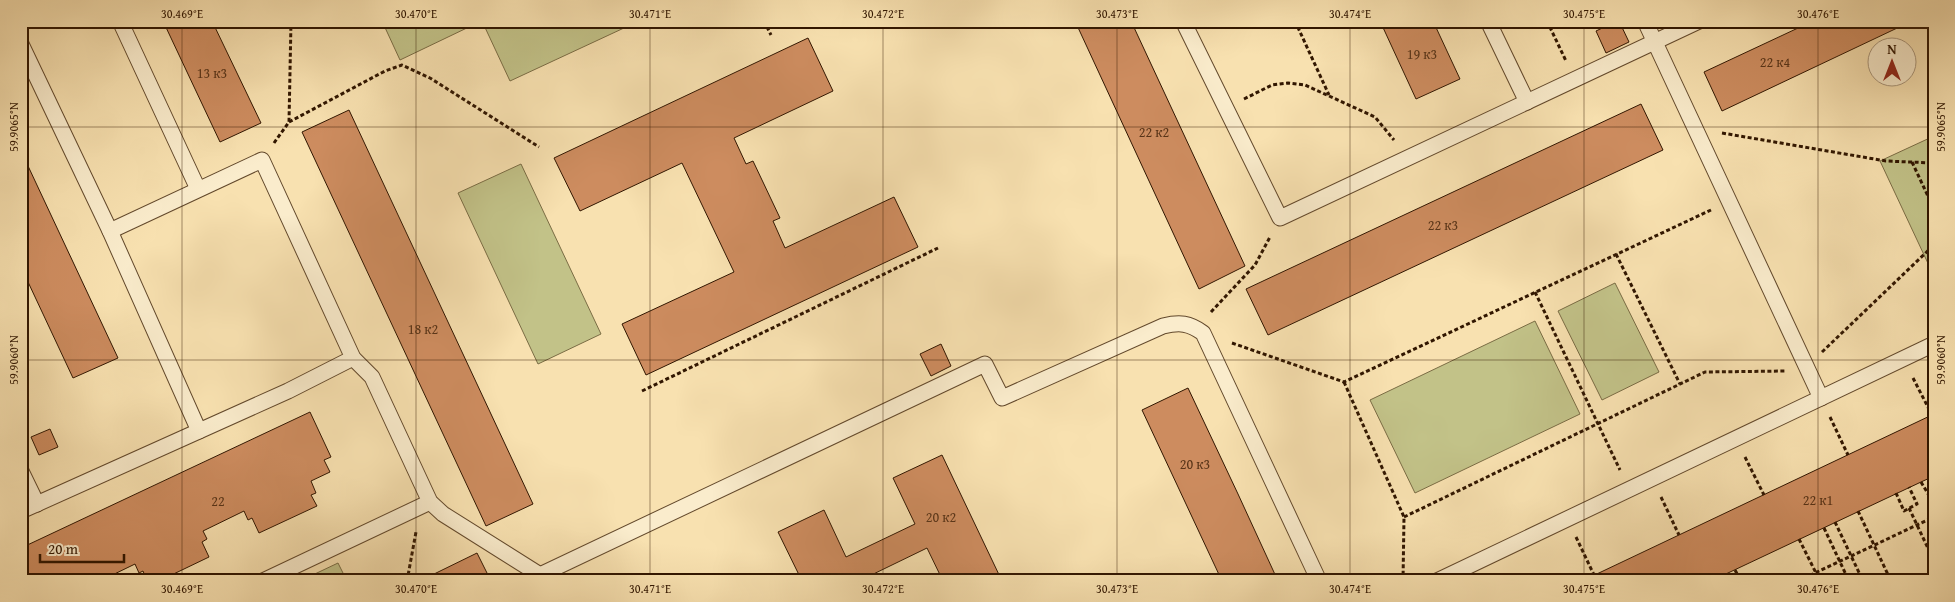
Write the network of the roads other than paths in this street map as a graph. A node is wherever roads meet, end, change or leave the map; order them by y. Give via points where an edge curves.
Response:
1 (120, 21) edge
2 (1183, 21) edge
3 (1488, 21) edge
4 (1645, 21) edge
5 (1699, 21) edge
6 (1654, 42) junction
7 (21, 44) edge
8 (1527, 102) junction
9 (198, 189) junction
10 (110, 232) junction
11 (1934, 344) edge
12 (353, 358) junction
13 (1821, 398) junction
14 (199, 431) junction
15 (21, 472) edge
16 (36, 504) junction
17 (426, 504) junction
18 (21, 511) edge
19 (542, 578) edge
20 (263, 581) edge
21 (1319, 581) edge
22 (1437, 581) edge

1 - 9 lane
2 - 8 lane via 1280,218
3 - 8 lane
4 - 6 lane
5 - 6 lane
6 - 8 lane
6 - 13 lane
7 - 10 lane
9 - 10 lane
9 - 12 lane via 262,160
10 - 14 lane
11 - 13 lane
12 - 14 lane
12 - 17 lane via 372,377
13 - 22 lane
14 - 16 lane
15 - 16 lane
16 - 18 lane
17 - 19 lane
17 - 20 lane
19 - 21 lane via 985,364 1002,398 1176,323 1190,324 1203,333

